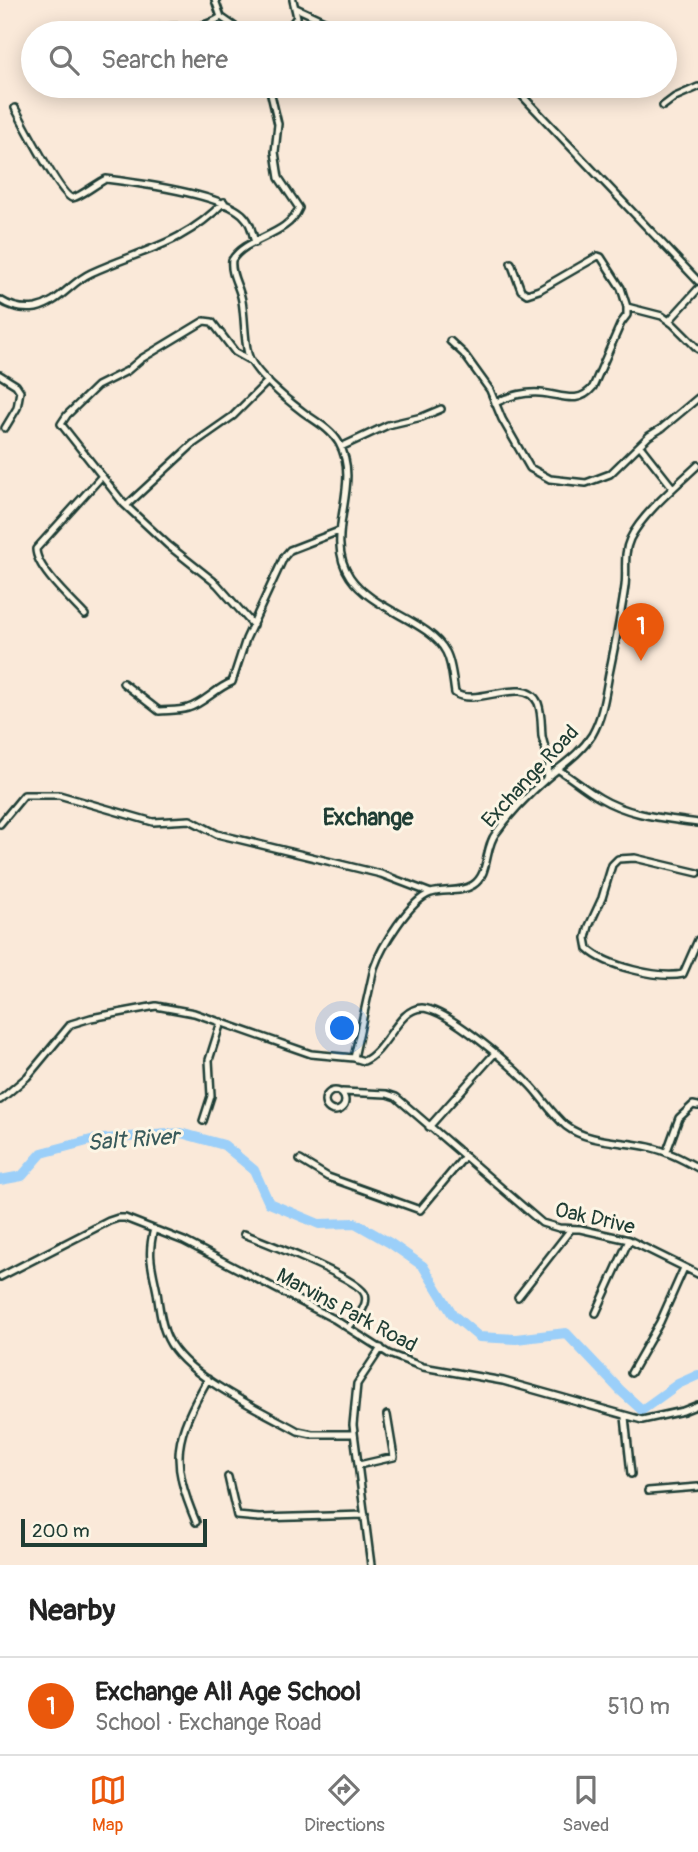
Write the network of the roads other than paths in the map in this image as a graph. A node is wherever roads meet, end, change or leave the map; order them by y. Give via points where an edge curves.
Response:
1 (215, 0) edge
2 (293, 0) edge
3 (296, 8) junction
4 (221, 17) junction
5 (212, 21) edge
6 (227, 21) edge
7 (294, 21) edge
8 (324, 21) edge
9 (698, 87) edge
10 (272, 98) edge
11 (524, 98) edge
12 (663, 106) dead end
13 (15, 108) dead end
14 (224, 202) junction
15 (255, 243) junction
16 (511, 263) dead end
17 (698, 281) edge
18 (698, 289) edge
19 (0, 300) edge
20 (627, 307) junction
21 (669, 321) junction
22 (450, 341) dead end
23 (698, 349) edge
24 (251, 361) junction
25 (0, 375) edge
26 (268, 381) junction
27 (698, 398) edge
28 (495, 403) junction
29 (441, 409) dead end
30 (5, 428) dead end
31 (640, 446) junction
32 (341, 447) junction
33 (698, 466) edge
34 (102, 476) junction
35 (673, 488) junction
36 (127, 505) junction
37 (339, 531) junction
38 (85, 615) dead end
39 (253, 625) junction
40 (123, 684) dead end
41 (559, 770) junction
42 (546, 778) junction
43 (698, 823) edge
44 (0, 824) edge
45 (698, 873) edge
46 (431, 893) junction
47 (698, 940) edge
48 (221, 1022) junction
49 (495, 1052) junction
50 (354, 1058) junction
51 (342, 1092) junction
52 (353, 1093) junction
53 (0, 1100) edge
54 (345, 1100) junction
55 (698, 1106) edge
56 (203, 1121) dead end
57 (429, 1127) junction
58 (667, 1152) junction
59 (464, 1156) junction
60 (300, 1160) dead end
61 (698, 1168) edge
62 (154, 1229) junction
63 (571, 1229) junction
64 (244, 1234) dead end
65 (629, 1240) junction
66 (684, 1268) junction
67 (698, 1274) edge
68 (0, 1278) edge
69 (518, 1297) dead end
70 (596, 1313) dead end
71 (349, 1327) junction
72 (381, 1348) junction
73 (631, 1373) dead end
74 (208, 1379) junction
75 (698, 1405) edge
76 (387, 1415) dead end
77 (625, 1417) junction
78 (354, 1434) junction
79 (359, 1465) junction
80 (631, 1474) dead end
81 (228, 1477) dead end
82 (698, 1487) edge
83 (648, 1491) dead end
84 (365, 1514) junction
85 (196, 1522) dead end
86 (371, 1565) edge

1 - 4 street
2 - 3 street
3 - 7 street
3 - 8 street
4 - 5 street
4 - 6 street
9 - 12 street
10 - 15 street via 278,124 275,152 279,178 299,209 285,226
11 - 17 street
13 - 14 street via 68,196 78,196 106,179
14 - 15 street via 251,225
14 - 19 street via 189,232 90,273 47,304 25,309
15 - 24 street via 234,256 231,264 242,297
16 - 20 street via 527,294 593,257 601,257
18 - 21 street
20 - 21 street
20 - 28 street via 588,393 571,399 522,394
21 - 23 street
22 - 28 street via 479,372
24 - 26 street
24 - 34 street via 235,352 208,320 97,386 61,424
25 - 30 street via 20,391 17,408
26 - 32 street via 323,425
26 - 36 street
27 - 31 street
28 - 31 street via 530,468 550,479 586,483 599,479
29 - 32 street via 388,425
31 - 35 street
32 - 37 street via 347,482
33 - 35 street, Exchange Road
34 - 36 street
34 - 38 street via 35,553
35 - 41 street, Exchange Road via 638,525 627,545 604,705 592,734
36 - 39 street via 217,584
37 - 39 street via 290,550
37 - 42 street via 340,556 352,580 378,604 440,644 458,696 524,691 535,698 551,768
39 - 40 street via 232,682 197,705 159,711
41 - 42 street, Exchange Road
41 - 43 street via 613,805
42 - 46 street, Exchange Road via 495,834 474,884
44 - 46 street via 24,795 60,795 153,822 190,820 218,834 381,874
45 - 47 street via 635,858 618,859 586,938 588,949 604,959 673,976 683,974
46 - 50 street via 397,927 378,956
48 - 50 street via 311,1054
48 - 53 street via 160,1006 77,1021 65,1028 27,1077
48 - 56 street via 209,1060 211,1096
49 - 50 street via 424,1008 405,1017 378,1052 364,1060
49 - 57 street
49 - 58 street via 573,1130
51 - 52 street, Oak Drive
51 - 54 street
51 - 54 street via 328,1093 326,1106 340,1110
52 - 54 street
52 - 57 street, Oak Drive via 396,1097
55 - 58 street via 693,1105 679,1118
57 - 59 street, Oak Drive
58 - 61 street
59 - 60 street via 419,1210 328,1177
59 - 63 street, Oak Drive via 537,1219
62 - 68 street, Marvins Park Road via 116,1218
62 - 71 street, Marvins Park Road
62 - 74 street via 149,1247 151,1268 166,1335 178,1356
63 - 65 street, Oak Drive
63 - 69 street
64 - 71 street via 362,1289 365,1306
65 - 66 street, Oak Drive
65 - 70 street
66 - 67 street, Oak Drive
66 - 73 street
71 - 72 street, Marvins Park Road
72 - 77 street, Marvins Park Road via 423,1367 503,1381
72 - 78 street via 358,1384
74 - 78 street via 298,1431
74 - 85 street via 179,1443 184,1492
75 - 77 street, Marvins Park Road via 646,1420
76 - 79 street via 394,1457
77 - 80 street
78 - 79 street
79 - 84 street
81 - 84 street via 237,1516
82 - 83 street
84 - 86 street

